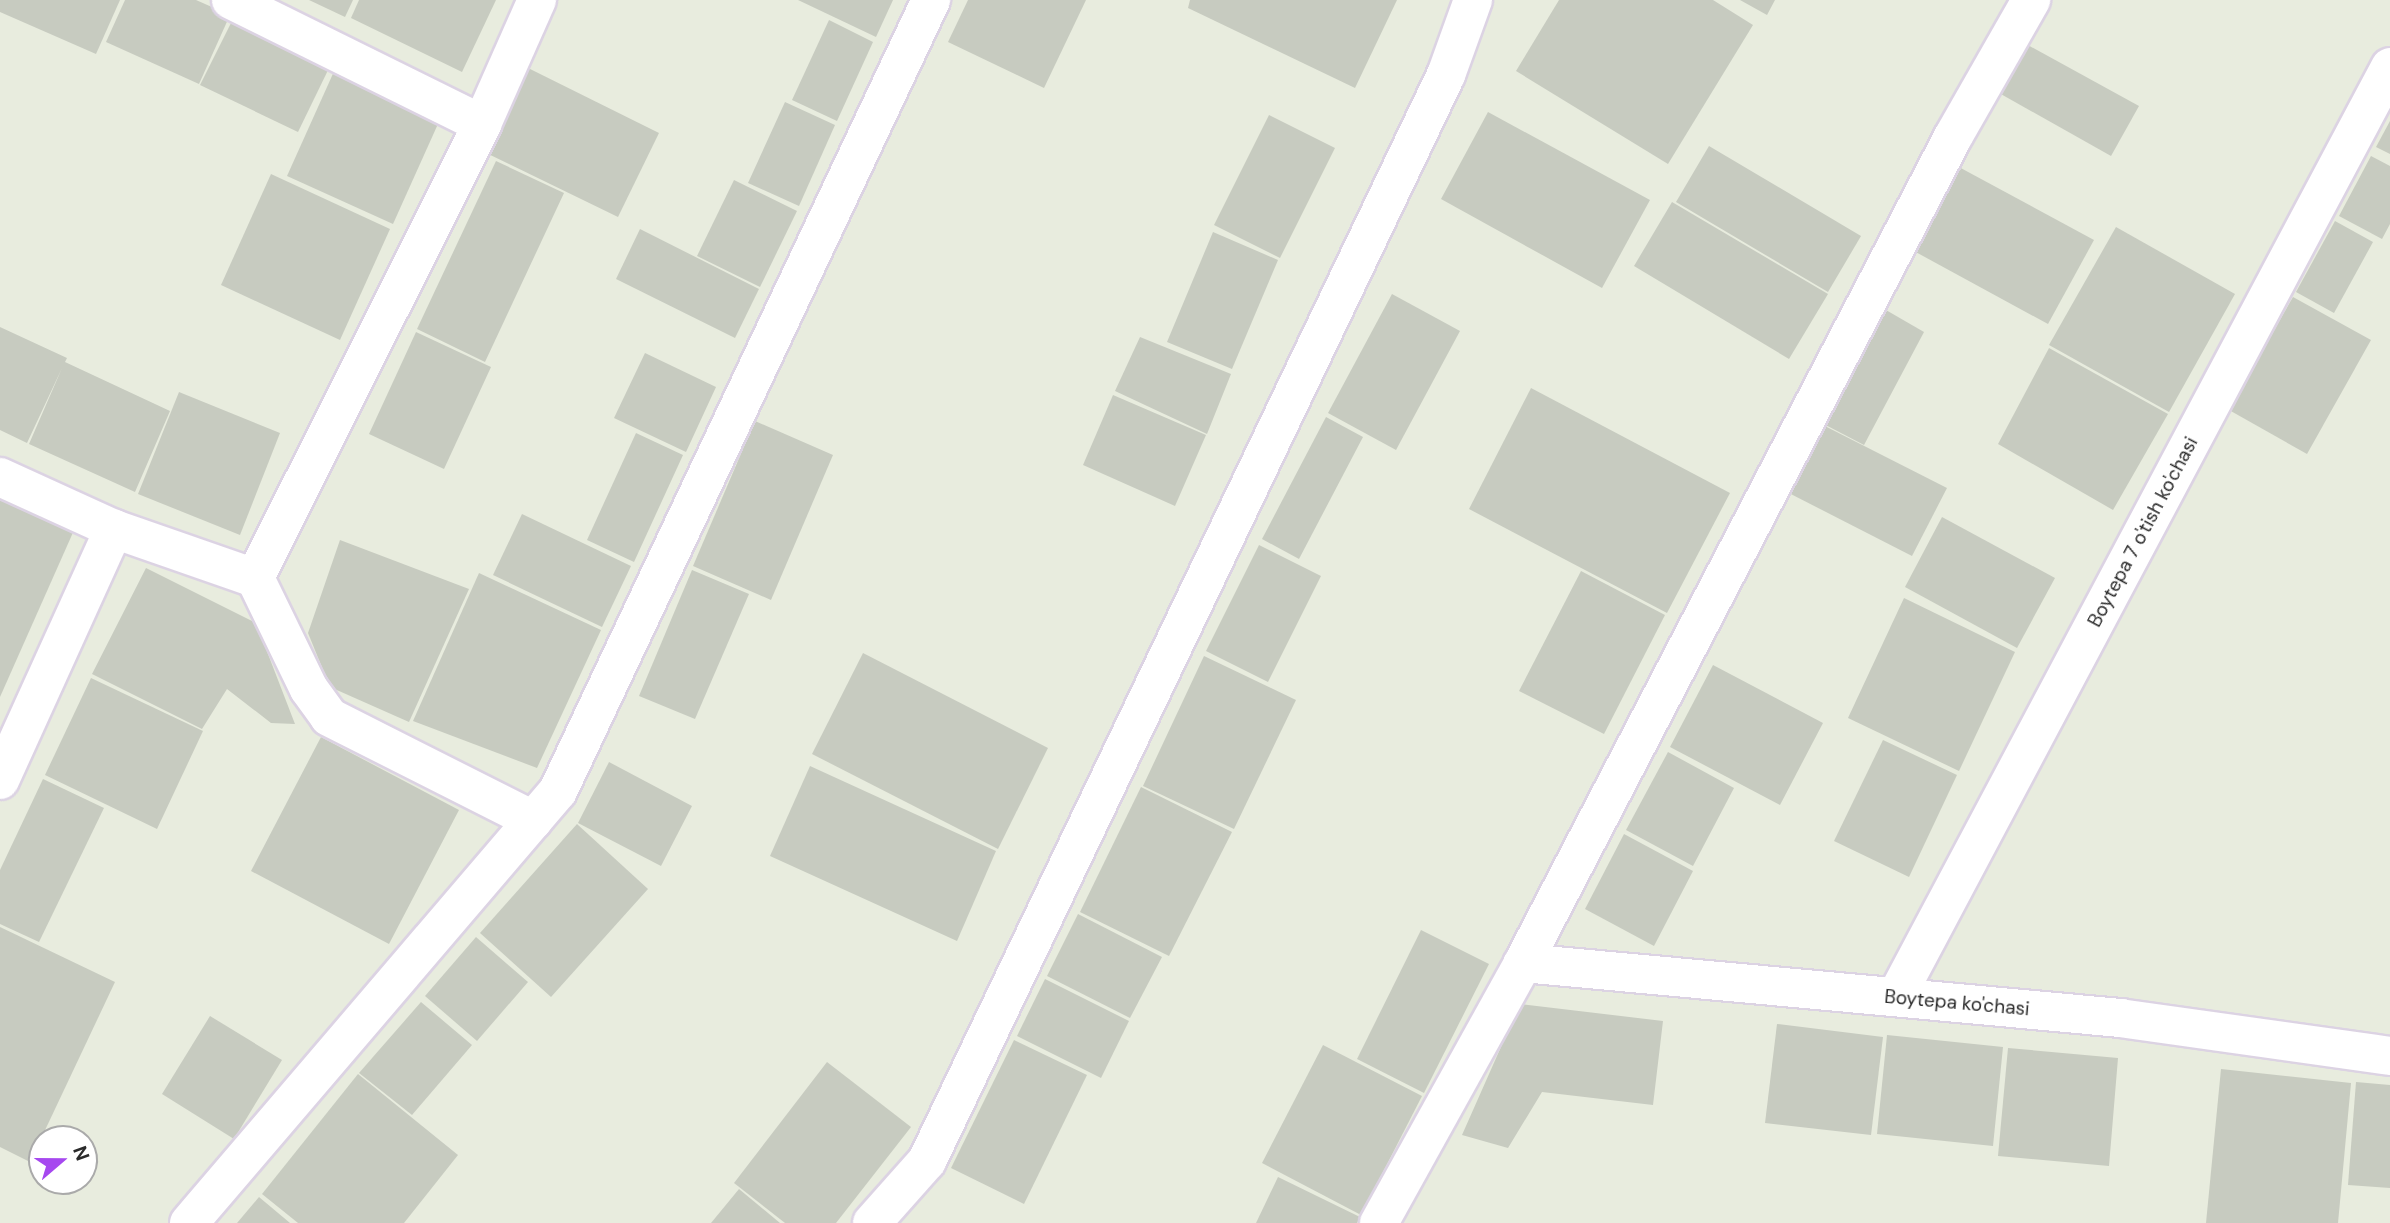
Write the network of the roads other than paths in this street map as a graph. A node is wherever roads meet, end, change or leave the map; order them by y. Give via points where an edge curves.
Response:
1 (232, 0) edge
2 (537, 0) edge
3 (931, 0) edge
4 (1473, 0) edge
5 (2031, 0) edge
6 (2390, 67) edge
7 (482, 124) junction
8 (0, 477) edge
9 (114, 529) junction
10 (255, 578) junction
11 (0, 780) edge
12 (533, 820) junction
13 (1523, 963) junction
14 (1896, 997) junction
15 (2390, 1056) edge
16 (189, 1223) edge
17 (872, 1223) edge
18 (1379, 1223) edge

1 - 7 street
2 - 7 street
3 - 12 street via 558,791
4 - 17 street via 1446,75 928,1161
5 - 13 street via 1946,149
6 - 14 street, Boytepa 7 o'tish ko'chasi
7 - 10 street
8 - 9 street
9 - 10 street
9 - 11 street
10 - 12 street via 309,690 329,718
12 - 16 street
13 - 14 street, Boytepa ko'chasi
13 - 18 street
14 - 15 street, Boytepa ko'chasi via 2120,1018

